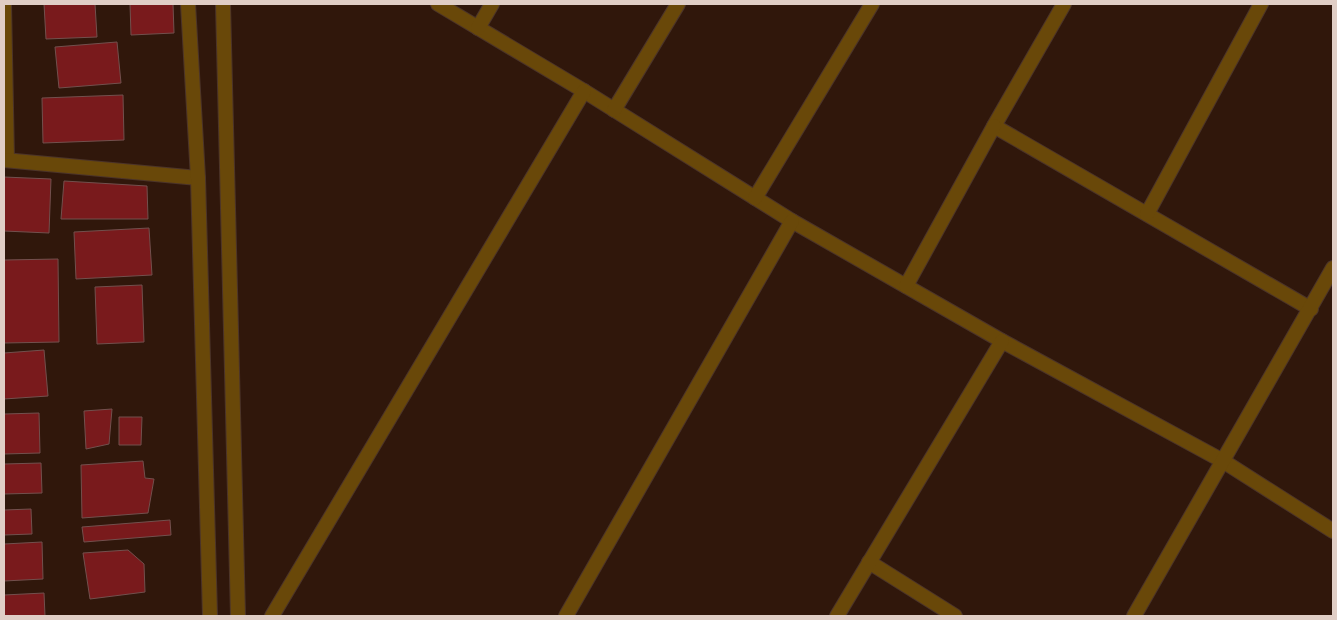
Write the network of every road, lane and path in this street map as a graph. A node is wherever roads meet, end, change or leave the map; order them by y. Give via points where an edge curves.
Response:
1 (4, 4) edge
2 (188, 4) edge
3 (223, 4) edge
4 (438, 4) edge
5 (492, 4) edge
6 (678, 4) edge
7 (872, 4) edge
8 (1064, 4) edge
9 (1262, 4) edge
10 (478, 28) junction
11 (584, 92) junction
12 (614, 110) junction
13 (994, 126) junction
14 (6, 160) edge
15 (198, 178) junction
16 (755, 198) junction
17 (1147, 214) junction
18 (792, 221) junction
19 (1333, 268) edge
20 (906, 286) junction
21 (1311, 309) junction
22 (1002, 341) junction
23 (1223, 461) junction
24 (1333, 531) edge
25 (869, 562) junction
26 (210, 616) edge
27 (238, 616) edge
28 (272, 616) edge
29 (566, 616) edge
30 (837, 616) edge
31 (955, 616) edge
32 (1134, 616) edge

1 - 14 street
2 - 15 street
3 - 27 street
4 - 10 street
5 - 10 street
6 - 12 street
7 - 16 street
8 - 13 street
9 - 17 street
10 - 11 street
11 - 12 street
11 - 28 street
12 - 16 street
13 - 17 street
13 - 20 street
14 - 15 street
15 - 26 street
16 - 18 street
17 - 21 street
18 - 20 street
18 - 29 street
19 - 21 street
20 - 22 street
21 - 23 street
22 - 23 street
22 - 25 street
23 - 24 street
23 - 32 street
25 - 30 street
25 - 31 street

